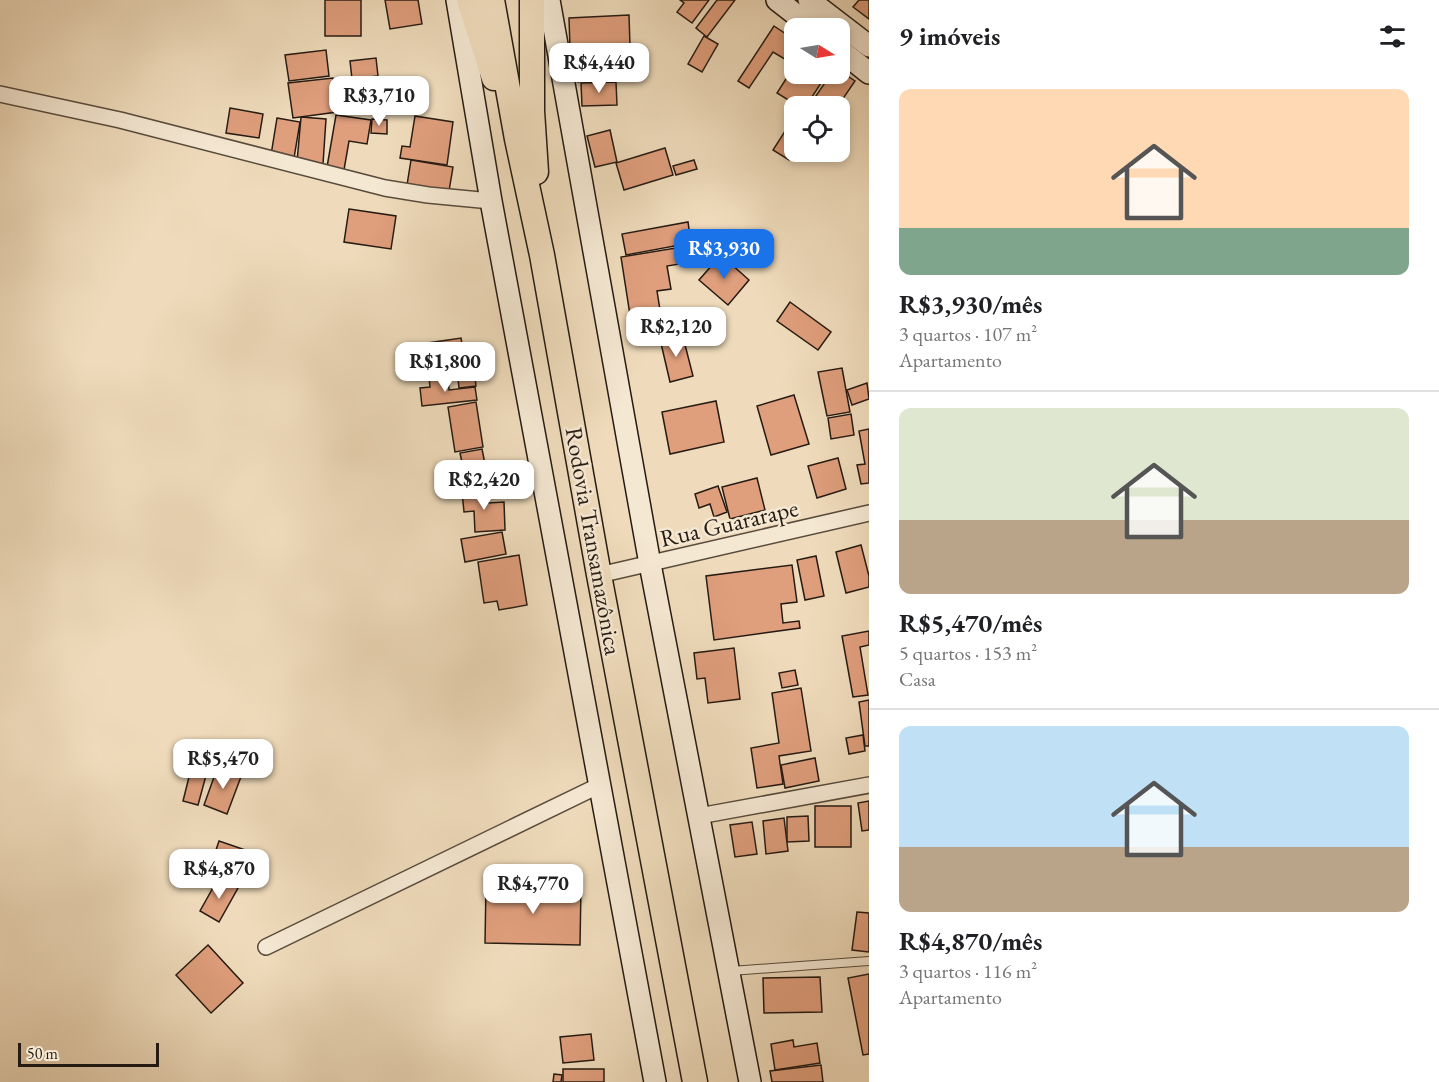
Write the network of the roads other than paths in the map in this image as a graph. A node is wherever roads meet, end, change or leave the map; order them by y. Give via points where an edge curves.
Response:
1 (457, 0) edge
2 (469, 0) edge
3 (492, 0) edge
4 (532, 0) edge
5 (549, 0) edge
6 (777, 0) edge
7 (809, 0) edge
8 (800, 18) edge
9 (869, 46) edge
10 (850, 58) edge
11 (869, 73) edge
12 (0, 94) edge
13 (517, 139) junction
14 (491, 201) junction
15 (542, 255) junction
16 (869, 513) edge
17 (650, 564) junction
18 (599, 575) junction
19 (600, 784) junction
20 (869, 784) edge
21 (699, 816) junction
22 (266, 947) dead end
23 (869, 962) edge
24 (729, 971) junction
25 (655, 1082) edge
26 (695, 1082) edge
27 (750, 1082) edge

1 - 14 main road
2 - 13 main road
3 - 13 main road, Rodovia Transamazônica
4 - 15 main road via 532,111
5 - 17 main road
6 - 8 main road
7 - 9 main road
10 - 11 main road
12 - 14 street via 120,120 385,188
13 - 15 main road, Rodovia Transamazônica
14 - 19 main road
15 - 18 main road, Rodovia Transamazônica
16 - 17 street, Rua Guararape
17 - 18 street, Rua Guararape
17 - 21 main road
18 - 26 main road, Rodovia Transamazônica
19 - 22 street
19 - 25 main road
20 - 21 street
21 - 24 main road
23 - 24 lane
24 - 27 main road

